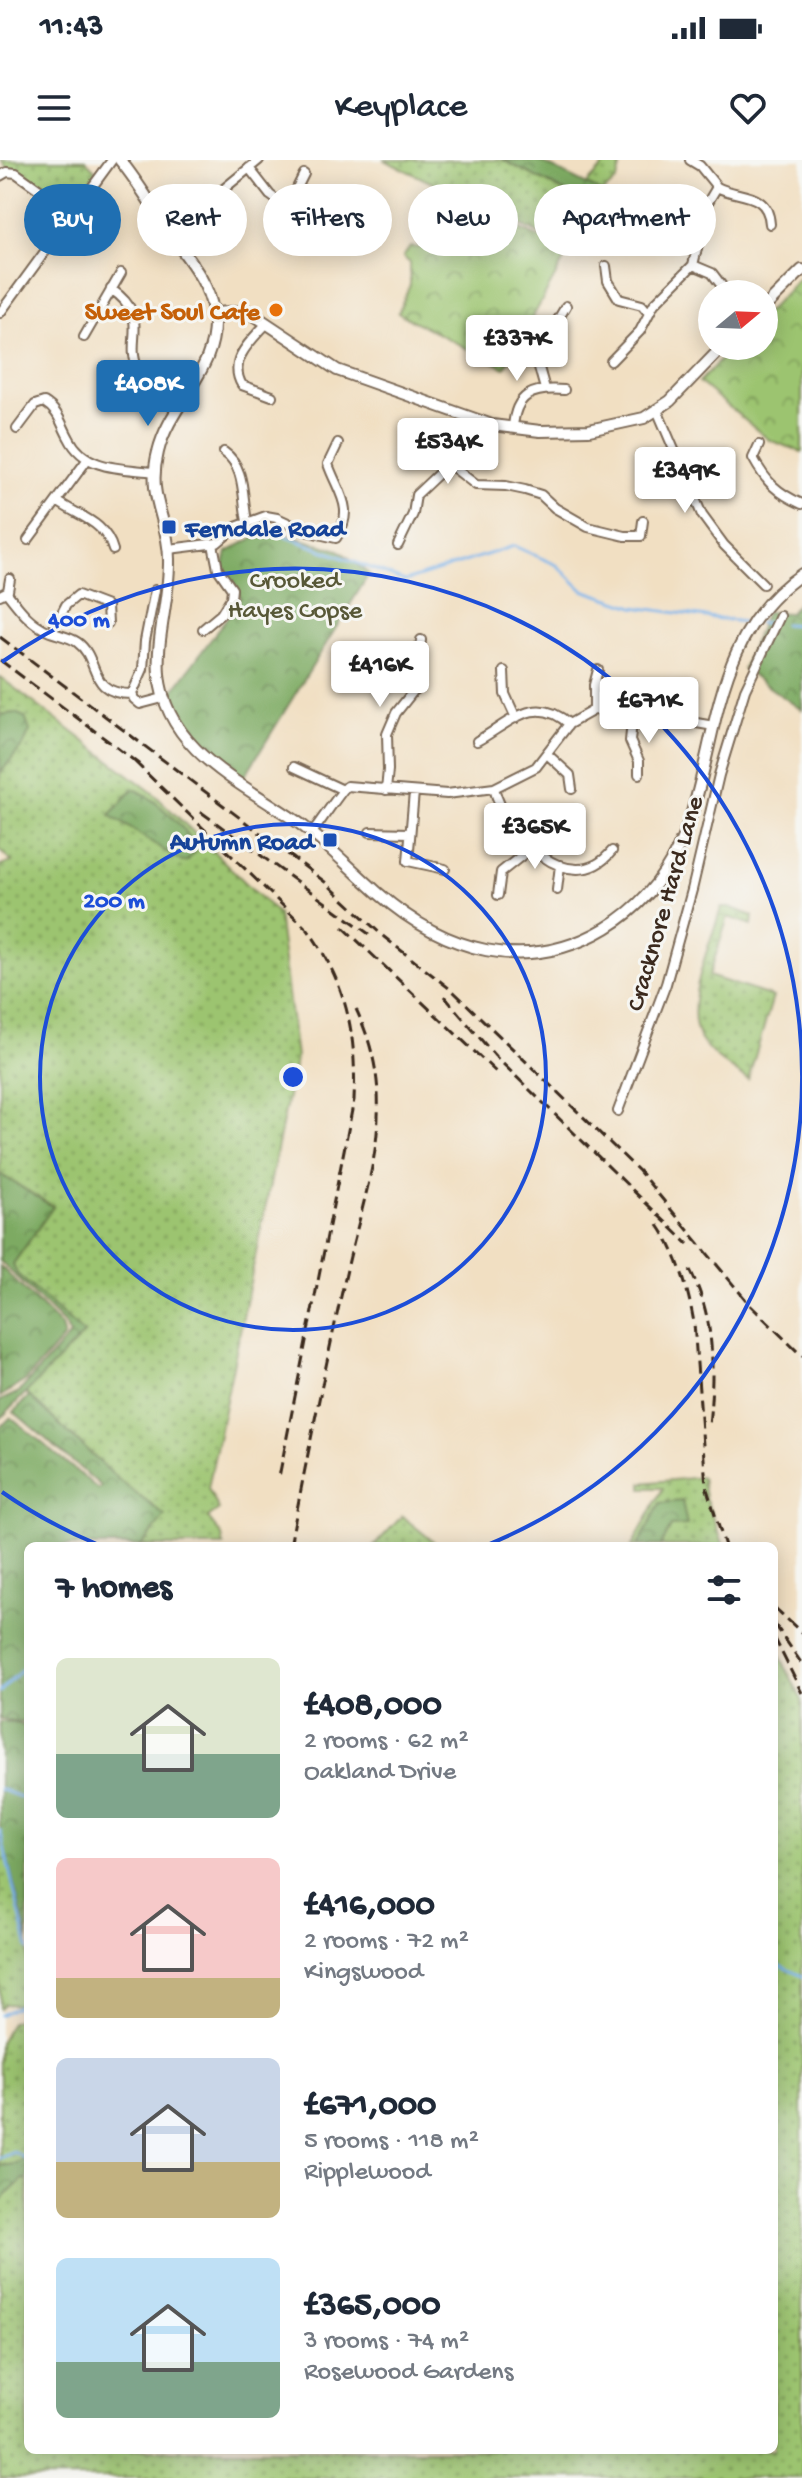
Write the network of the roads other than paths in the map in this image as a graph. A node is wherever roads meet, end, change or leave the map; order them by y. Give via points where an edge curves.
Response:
1 (112, 160) edge
2 (120, 160) edge
3 (259, 160) edge
4 (690, 160) edge
5 (249, 168) junction
6 (304, 174) dead end
7 (0, 176) edge
8 (31, 184) edge
9 (94, 184) edge
10 (138, 184) edge
11 (230, 184) edge
12 (717, 187) junction
13 (770, 224) dead end
14 (41, 256) edge
15 (187, 256) edge
16 (693, 265) junction
17 (606, 266) dead end
18 (802, 270) edge
19 (121, 273) dead end
20 (717, 280) edge
21 (111, 289) junction
22 (778, 294) edge
23 (566, 306) dead end
24 (648, 312) junction
25 (0, 313) edge
26 (214, 313) junction
27 (267, 323) junction
28 (84, 337) dead end
29 (710, 360) edge
30 (611, 361) dead end
31 (545, 389) junction
32 (564, 390) dead end
33 (272, 396) dead end
34 (182, 404) junction
35 (657, 410) junction
36 (481, 421) junction
37 (513, 428) junction
38 (17, 429) dead end
39 (338, 443) dead end
40 (759, 445) dead end
41 (224, 452) dead end
42 (87, 460) junction
43 (449, 464) junction
44 (154, 472) junction
45 (57, 501) junction
46 (802, 504) edge
47 (247, 521) junction
48 (643, 521) dead end
49 (28, 540) dead end
50 (213, 544) junction
51 (398, 545) dead end
52 (169, 549) junction
53 (113, 550) dead end
54 (802, 574) edge
55 (10, 579) dead end
56 (763, 584) dead end
57 (155, 590) dead end
58 (3, 594) edge
59 (780, 616) dead end
60 (108, 623) dead end
61 (203, 629) dead end
62 (52, 632) junction
63 (421, 640) dead end
64 (598, 670) dead end
65 (504, 671) dead end
66 (673, 692) dead end
67 (132, 694) junction
68 (163, 698) junction
69 (594, 710) junction
70 (633, 712) junction
71 (516, 718) junction
72 (668, 718) junction
73 (569, 724) junction
74 (714, 726) junction
75 (477, 741) dead end
76 (547, 754) junction
77 (294, 767) dead end
78 (639, 774) dead end
79 (494, 788) junction
80 (341, 789) junction
81 (572, 789) dead end
82 (386, 790) junction
83 (414, 792) junction
84 (370, 832) dead end
85 (312, 833) junction
86 (409, 833) junction
87 (530, 849) junction
88 (612, 851) dead end
89 (560, 865) junction
90 (445, 869) dead end
91 (557, 890) dead end
92 (498, 895) dead end
93 (618, 1111) dead end

1 - 9 street
2 - 10 street
3 - 5 street
4 - 12 street
5 - 6 street via 281,203 291,198
5 - 11 street
7 - 8 street via 16,173
12 - 13 street via 756,199
12 - 16 street via 708,202
14 - 25 street
15 - 26 street
16 - 20 street
16 - 24 street
17 - 24 street via 619,299
18 - 22 street
19 - 21 street
21 - 28 street
21 - 34 street via 133,312 141,374
23 - 31 street via 536,357
24 - 30 street via 640,331
26 - 27 street via 248,311
26 - 34 street via 208,359
27 - 33 street via 242,352 236,371 242,385
27 - 36 street via 337,370
29 - 35 street
31 - 32 street
31 - 37 street via 524,398
34 - 44 street via 164,433
35 - 37 street via 636,421 589,430
35 - 56 street via 702,515
36 - 37 street
36 - 43 street
38 - 42 street via 35,405 44,402
39 - 47 street via 328,464 347,512 336,538 277,518
40 - 46 street via 753,458 764,479
41 - 47 street via 239,472
42 - 44 street
42 - 45 street
43 - 48 street via 476,485 541,495 605,533 641,536
43 - 51 street via 416,495
44 - 52 street
45 - 49 street
45 - 53 street via 100,526
47 - 50 street
50 - 52 street
50 - 61 street via 231,598
52 - 68 street via 159,670
54 - 74 street via 770,599 749,626 731,663
55 - 58 street
57 - 67 street via 143,669
58 - 62 street via 23,615
59 - 93 street, Cracknore Hard Lane via 745,690 666,984
60 - 62 street via 107,606 76,595
62 - 67 street via 79,644 109,689
63 - 82 street via 415,689 387,734
64 - 69 street
65 - 71 street via 505,694
66 - 72 street
67 - 68 street via 140,704
68 - 85 street via 178,729 199,753
69 - 70 street
69 - 73 street
70 - 72 street
70 - 78 street via 630,741
71 - 73 street via 546,709
71 - 75 street
72 - 74 street
73 - 76 street
74 - 85 street via 688,823 658,882 609,926 548,950 500,954 435,933 387,901
76 - 79 street via 536,767
76 - 81 street via 570,775
77 - 80 street
79 - 83 street
79 - 87 street via 498,804
80 - 82 street via 350,785
80 - 85 street
82 - 83 street
83 - 86 street
84 - 86 street
86 - 90 street via 408,861
87 - 89 street
87 - 92 street via 501,872
88 - 89 street via 591,869
89 - 91 street

